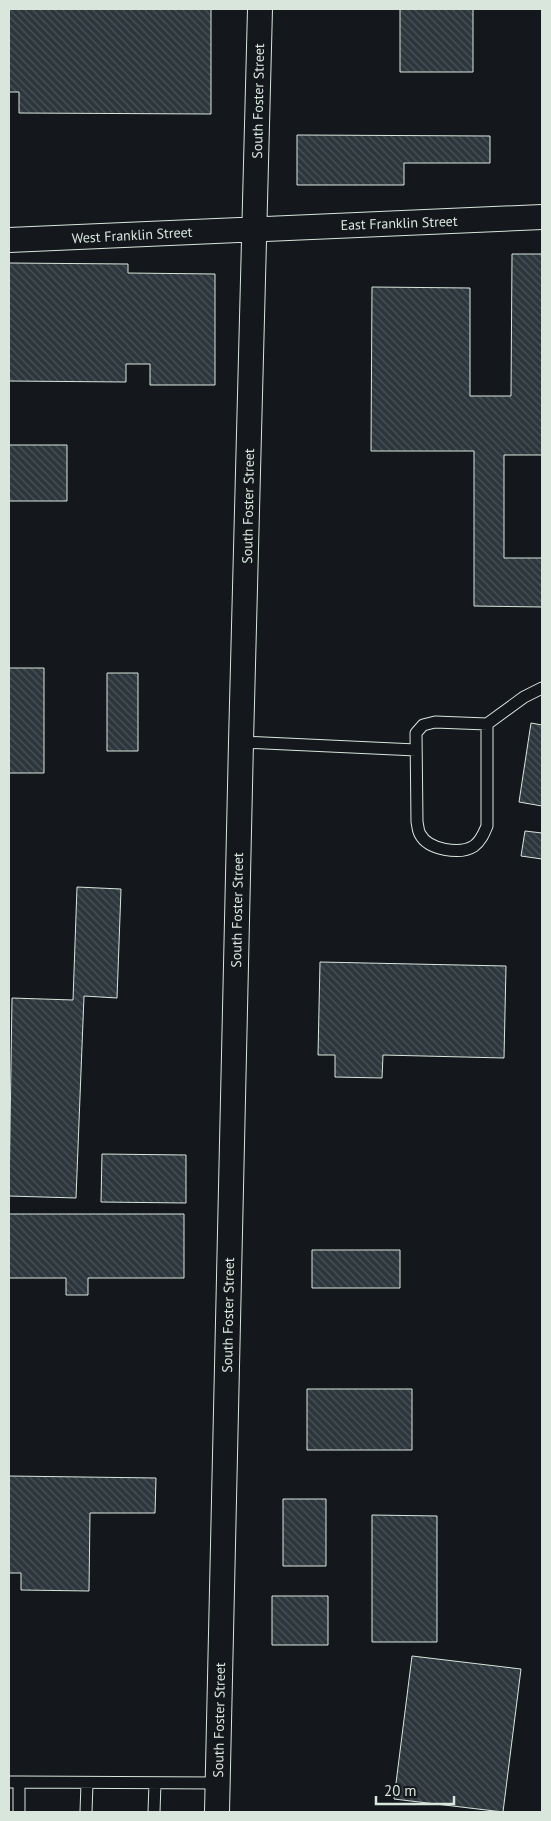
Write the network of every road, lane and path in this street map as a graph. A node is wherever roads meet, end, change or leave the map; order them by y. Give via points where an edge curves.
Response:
1 (260, 9) edge
2 (542, 217) edge
3 (255, 229) junction
4 (9, 240) edge
5 (542, 688) edge
6 (487, 724) junction
7 (241, 742) junction
8 (416, 750) junction
9 (14, 1782) edge
10 (87, 1783) junction
11 (155, 1783) junction
12 (218, 1783) junction
13 (19, 1812) edge
14 (86, 1812) edge
15 (154, 1812) edge
16 (217, 1812) edge

1 - 3 street, South Foster Street
2 - 3 street, East Franklin Street
3 - 4 street, West Franklin Street
3 - 7 street, South Foster Street
5 - 6 lane
6 - 8 lane via 435,722 423,725 416,733
6 - 8 lane via 487,826 474,847 459,850 437,848 420,834
7 - 8 lane
7 - 12 street, South Foster Street
9 - 10 lane
9 - 13 lane
10 - 11 lane
10 - 14 lane
11 - 12 lane
11 - 15 lane
12 - 16 street, South Foster Street

